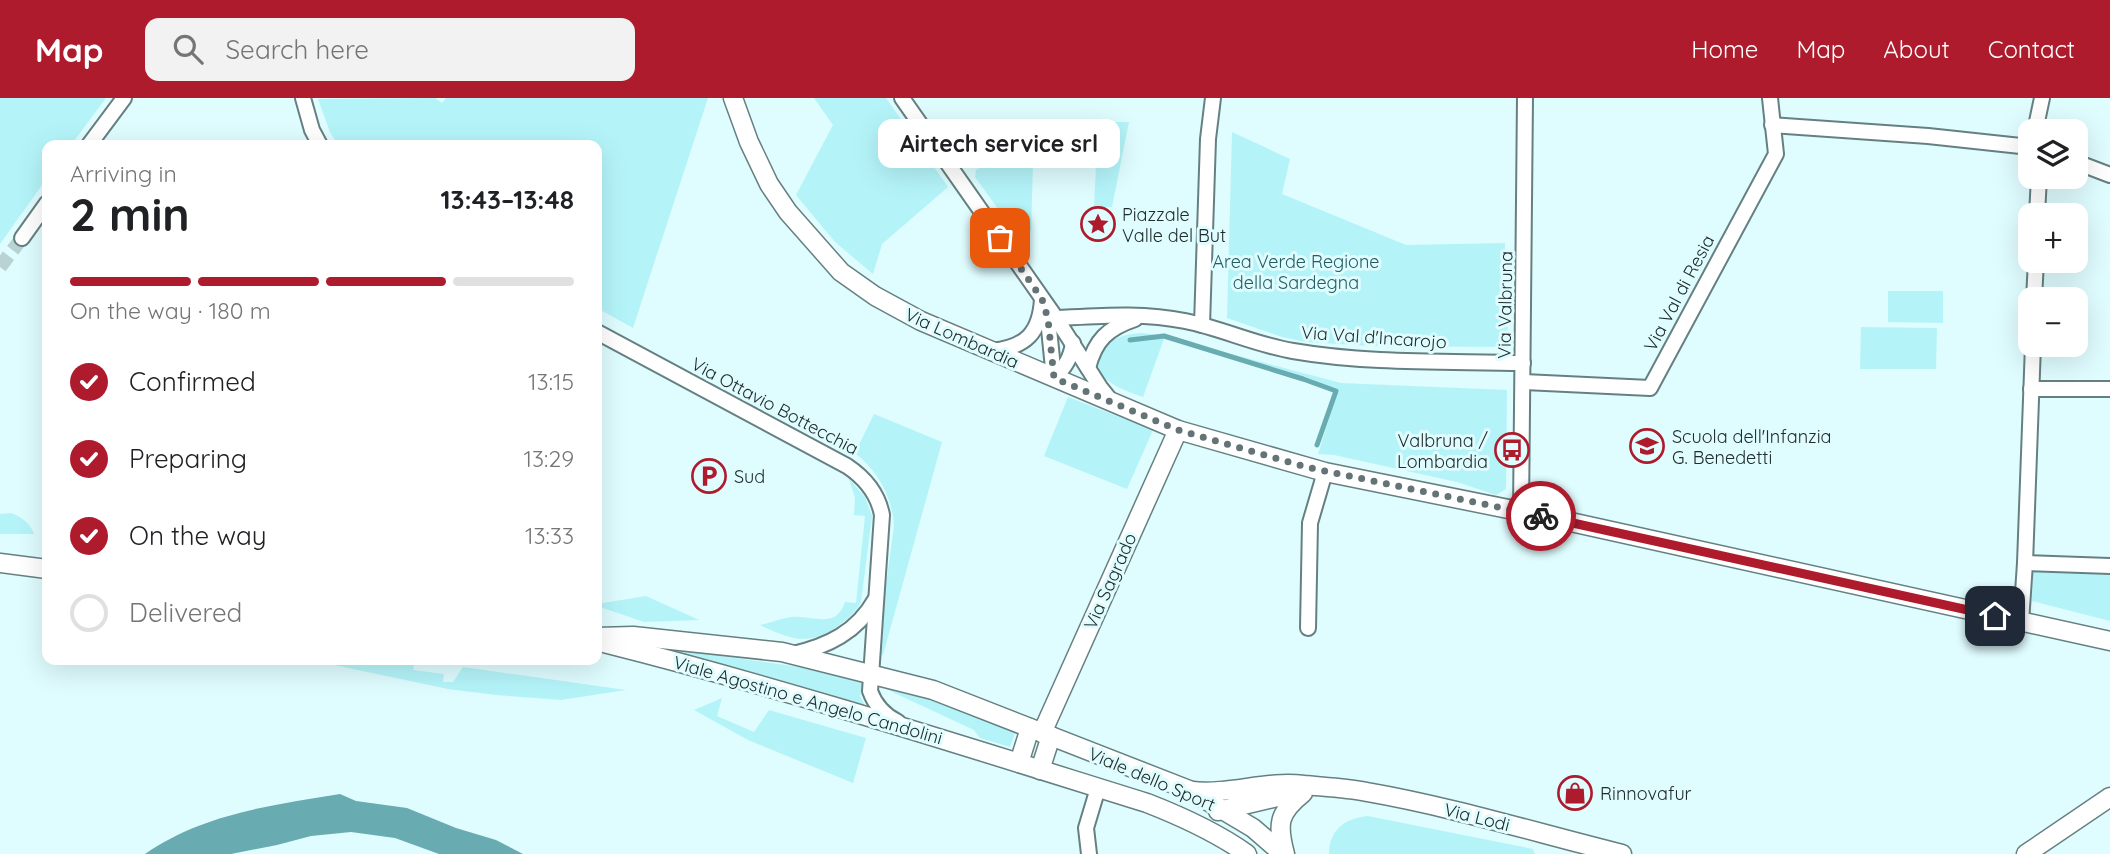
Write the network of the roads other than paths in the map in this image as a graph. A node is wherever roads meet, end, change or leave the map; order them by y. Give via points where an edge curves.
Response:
1 (124, 98) edge
2 (303, 98) edge
3 (733, 98) edge
4 (902, 98) edge
5 (1213, 98) edge
6 (1525, 98) edge
7 (1769, 98) edge
8 (2042, 98) edge
9 (2038, 119) edge
10 (1772, 125) junction
11 (93, 140) edge
12 (317, 140) edge
13 (2018, 146) edge
14 (2088, 167) edge
15 (2110, 175) edge
16 (42, 210) edge
17 (22, 238) tunnel mouth
18 (1042, 299) junction
19 (1143, 316) junction
20 (1052, 318) junction
21 (1202, 325) junction
22 (1105, 334) junction
23 (602, 335) edge
24 (1073, 343) junction
25 (990, 351) junction
26 (2032, 357) edge
27 (1523, 363) junction
28 (1088, 368) junction
29 (1054, 378) junction
30 (1523, 382) junction
31 (2031, 388) junction
32 (2110, 389) edge
33 (1113, 403) junction
34 (1178, 430) junction
35 (1325, 472) junction
36 (1521, 512) junction
37 (0, 563) edge
38 (2025, 563) junction
39 (2110, 566) edge
40 (42, 568) edge
41 (877, 595) junction
42 (2021, 622) junction
43 (1308, 628) dead end
44 (602, 639) edge
45 (602, 640) edge
46 (2110, 641) edge
47 (793, 654) junction
48 (870, 673) junction
49 (917, 731) junction
50 (1041, 732) junction
51 (1029, 766) junction
52 (1098, 788) junction
53 (1330, 789) junction
54 (1189, 790) junction
55 (1304, 792) junction
56 (2110, 797) edge
57 (1224, 810) junction
58 (1180, 815) junction
59 (1089, 854) edge
60 (1247, 854) edge
61 (1284, 854) edge
62 (1622, 854) edge
63 (2026, 854) edge

1 - 11 street
2 - 12 street
3 - 25 street, Via Lombardia via 769,184 841,272 921,321
4 - 18 street
5 - 21 street
6 - 27 street, Via Valbruna
7 - 10 street, Via Val di Resia
8 - 9 street
10 - 13 street
10 - 30 street, Via Val di Resia via 1776,154 1650,388
14 - 15 street
16 - 17 street
18 - 20 street
18 - 25 street via 1041,317 1030,336 1009,349
19 - 20 street, Via Val d'Incarojo
19 - 21 street, Via Val d'Incarojo
19 - 22 street
20 - 24 street
20 - 29 street
21 - 27 street, Via Val d'Incarojo via 1291,351 1386,360
22 - 24 street via 1092,342
22 - 28 street via 1092,352
23 - 41 street, Via Ottavio Bottecchia via 857,472 874,493 882,515
24 - 28 street
24 - 29 street via 1065,367
25 - 29 street, Via Lombardia
26 - 31 street
27 - 30 street, Via Valbruna
28 - 33 street
29 - 33 street, Via Lombardia
30 - 36 street, Via Valbruna
31 - 32 street
31 - 38 street
33 - 34 street, Via Lombardia
34 - 35 street, Via Lombardia
34 - 50 street, Via Sagrado
35 - 36 street, Via Lombardia
35 - 43 street via 1310,523
36 - 42 street, Via Lombardia
37 - 40 street
38 - 39 street
38 - 42 street
41 - 47 street via 848,632 818,649
41 - 48 street, Via Ottavio Bottecchia
42 - 46 street, Via Lombardia
44 - 47 street, Viale Agostino e Angelo Candolini via 633,636
45 - 49 street, Viale Agostino e Angelo Candolini
47 - 48 street, Viale Agostino e Angelo Candolini
48 - 49 street, Via Ottavio Bottecchia via 870,691 877,706
48 - 50 street, Viale Agostino e Angelo Candolini via 933,690
49 - 51 street, Viale Agostino e Angelo Candolini
50 - 51 street
50 - 54 street, Viale dello Sport
51 - 52 street, Viale dello Sport
52 - 58 street, Viale dello Sport
52 - 59 street via 1086,828
53 - 54 street, Via Lodi via 1290,784
53 - 55 street, Via Lodi
53 - 62 street, Via Lodi via 1412,801
54 - 57 street, Viale dello Sport
55 - 57 street, Via Lodi
55 - 61 street via 1282,817
56 - 63 street
57 - 58 street, Via Lodi
57 - 61 street, Viale dello Sport
58 - 60 street, Viale dello Sport

